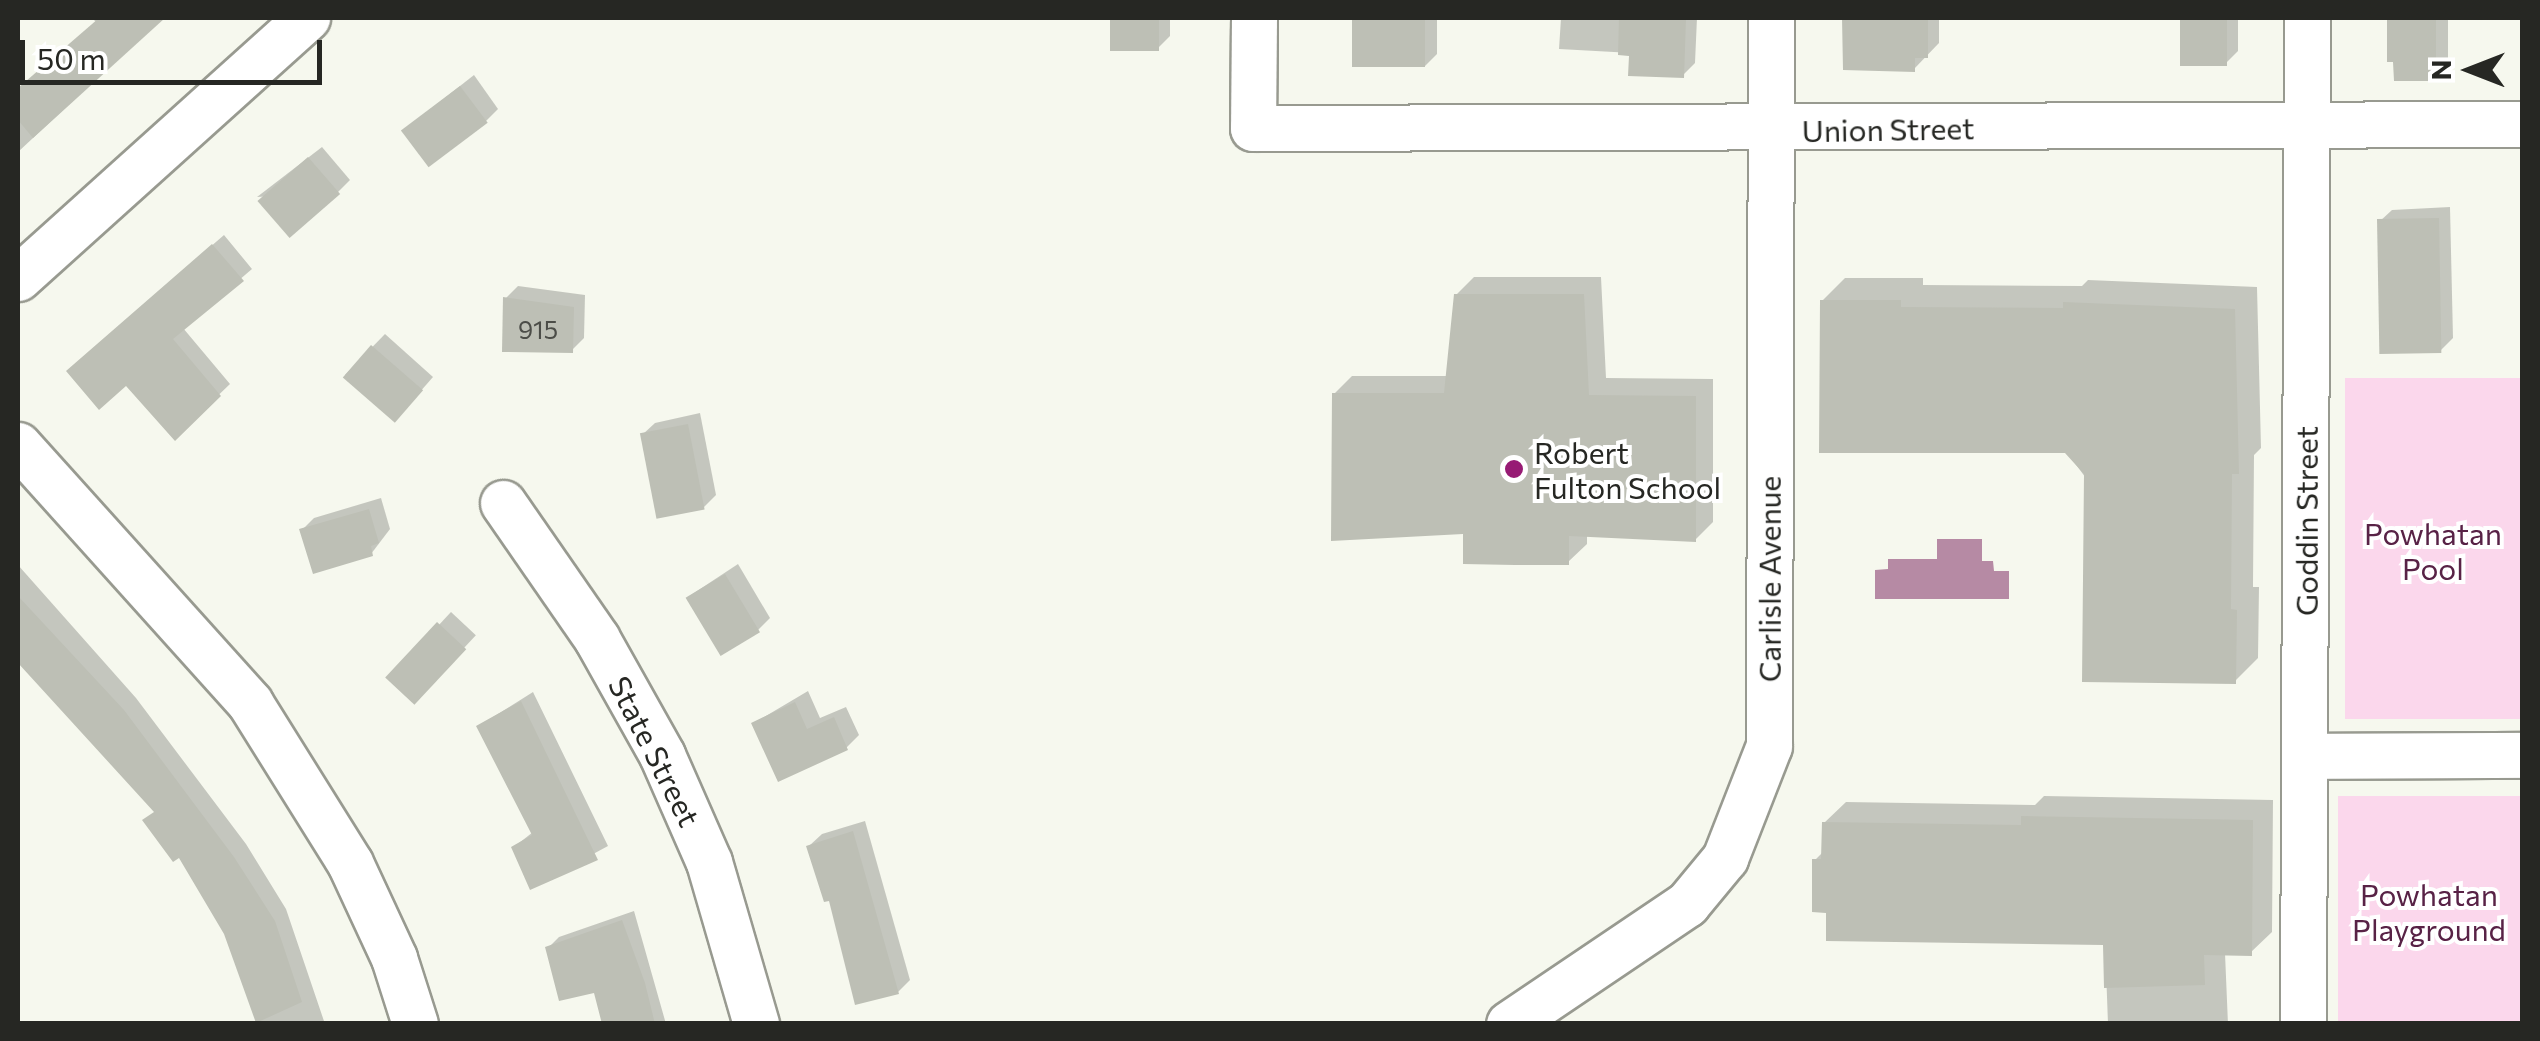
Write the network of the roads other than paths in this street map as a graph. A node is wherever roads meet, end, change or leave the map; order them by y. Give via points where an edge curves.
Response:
1 (307, 18) edge
2 (1254, 18) edge
3 (1771, 18) edge
4 (2307, 18) edge
5 (2306, 124) junction
6 (2522, 124) edge
7 (1770, 131) junction
8 (18, 278) edge
9 (18, 445) edge
10 (502, 503) dead end
11 (2522, 755) edge
12 (2306, 756) junction
13 (415, 1024) edge
14 (756, 1024) edge
15 (1510, 1024) edge
16 (2303, 1024) edge

1 - 8 street
2 - 7 street, Union Street via 1253,128
3 - 7 street, Carlisle Avenue
4 - 5 street, Goddin Street
5 - 6 street, Union Street
5 - 7 street, Union Street
5 - 12 street, Goddin Street
7 - 15 street, Carlisle Avenue via 1769,746 1725,858 1686,904
9 - 13 street via 250,703 350,863 394,958
10 - 14 street, State Street via 597,640 662,754 709,862
11 - 12 street
12 - 16 street, Goddin Street

